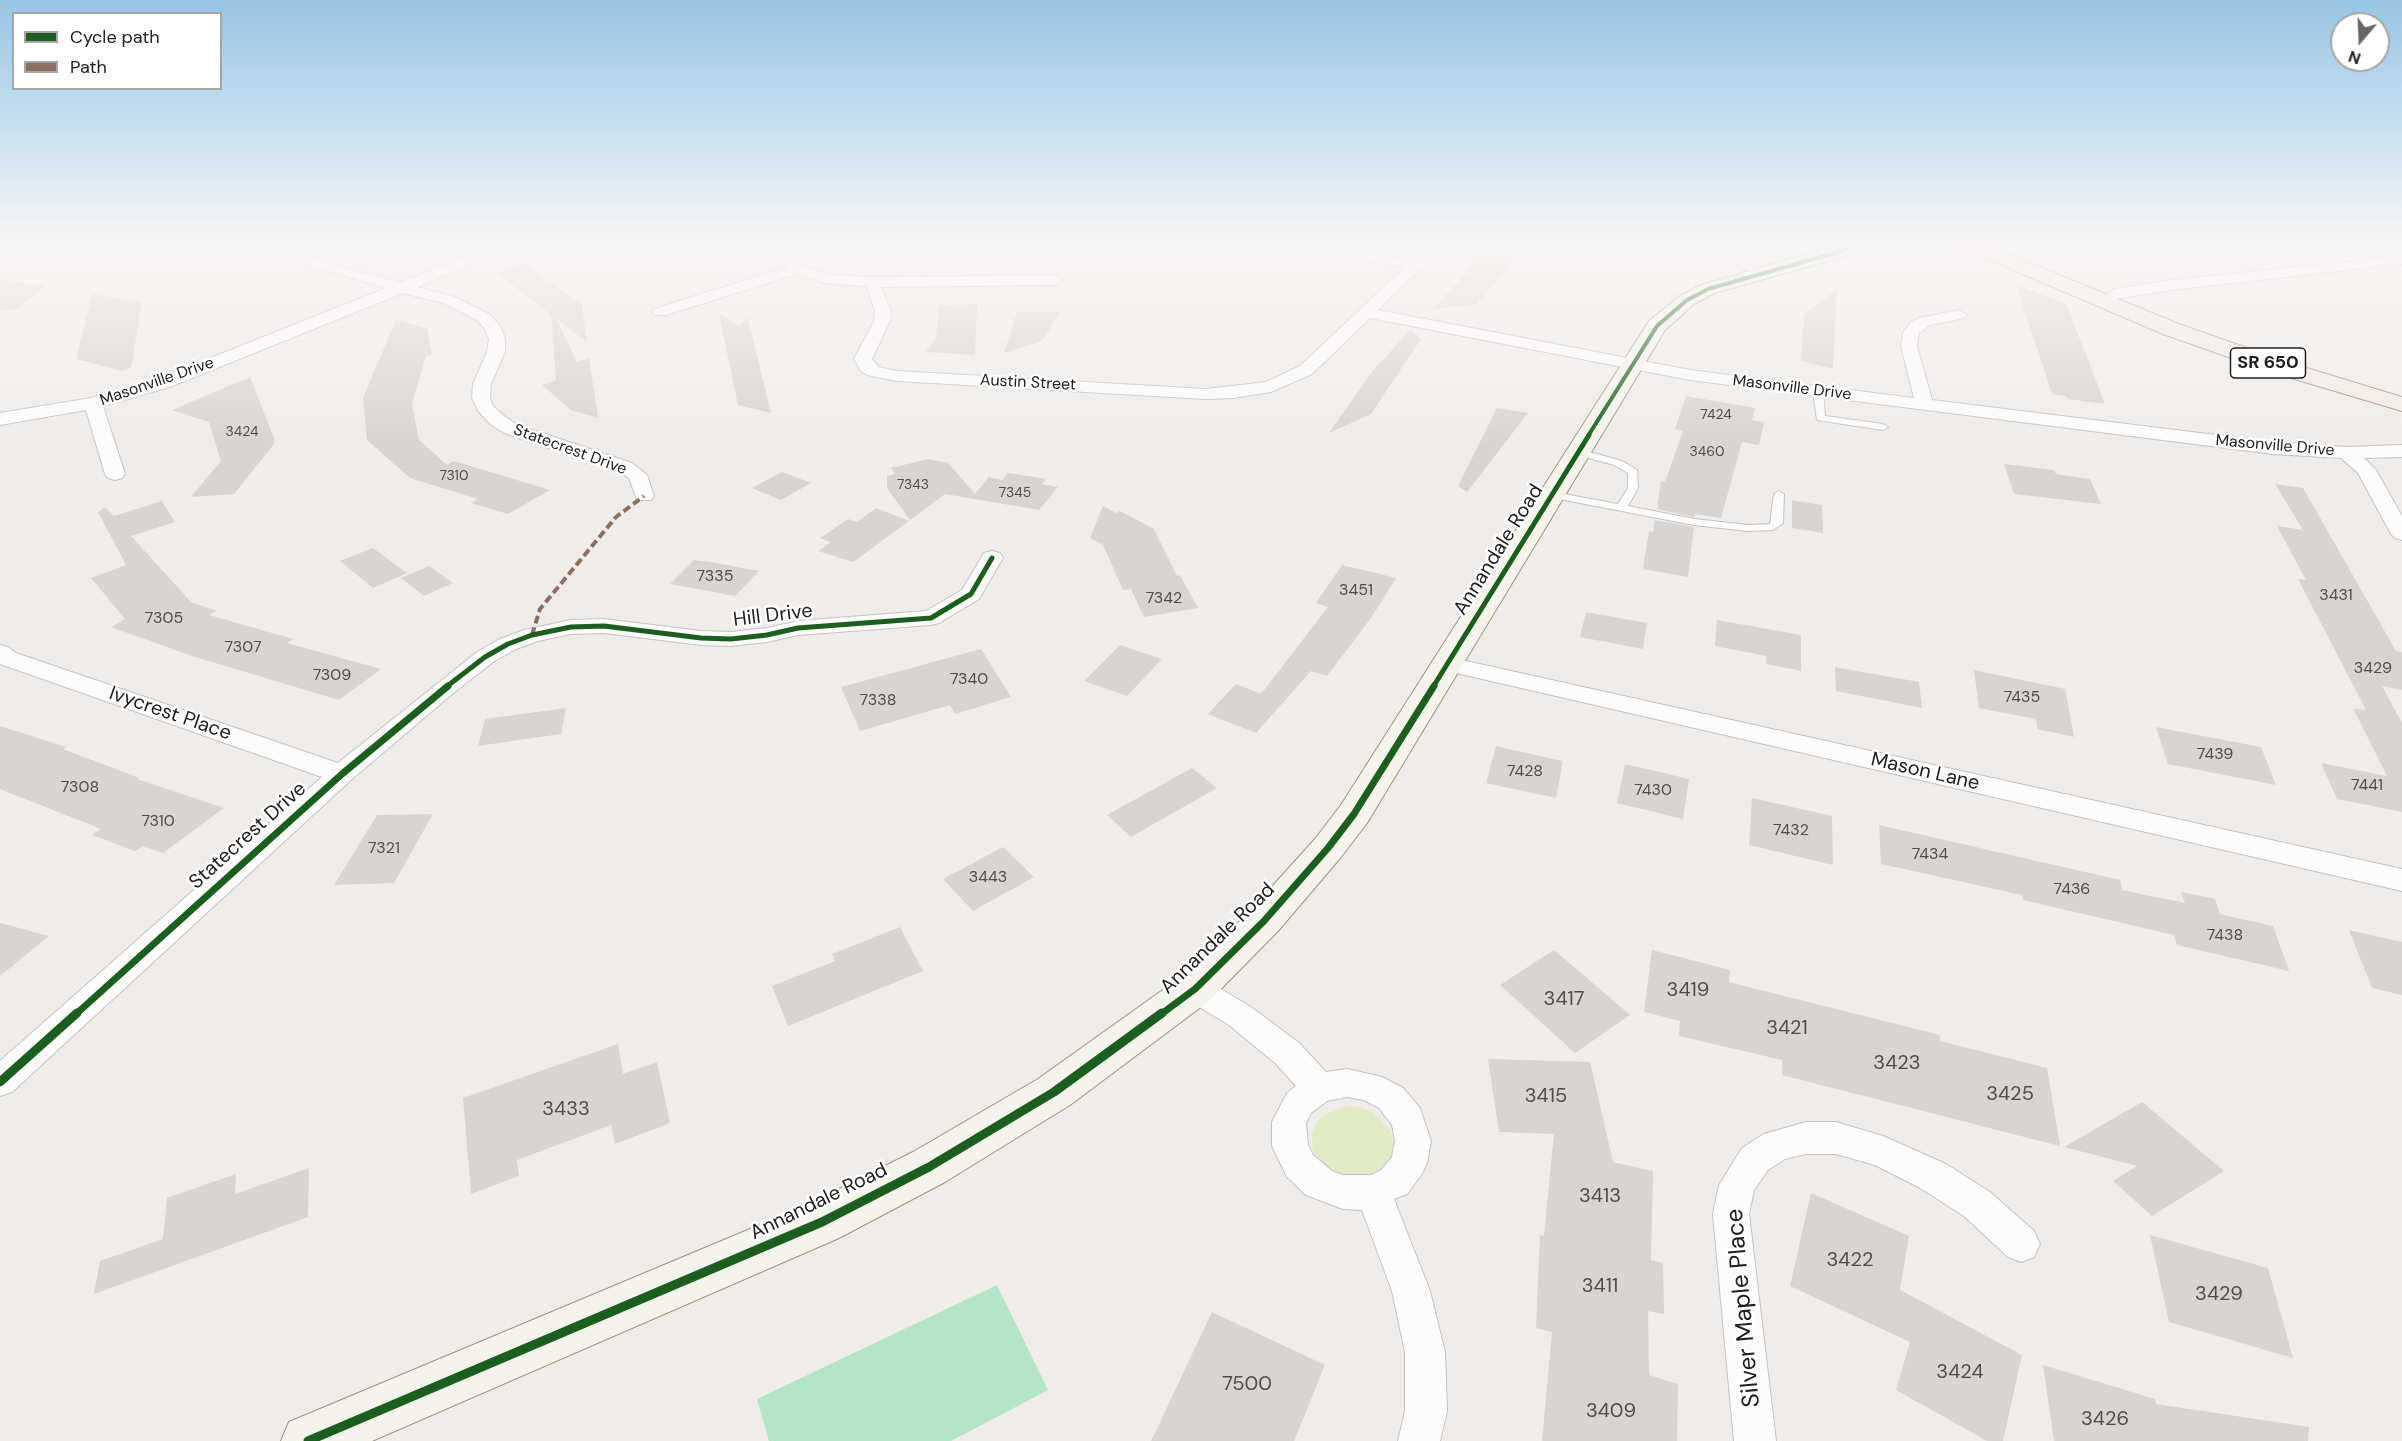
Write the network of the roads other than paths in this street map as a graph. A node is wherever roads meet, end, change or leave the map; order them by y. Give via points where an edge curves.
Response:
1 (341, 311) edge
2 (473, 311) edge
3 (883, 311) edge
4 (1671, 311) edge
5 (2129, 311) edge
6 (2161, 311) edge
7 (1366, 312) joint
8 (1959, 315) dead end
9 (1632, 366) junction
10 (1818, 391) junction
11 (2366, 392) junction
12 (1924, 403) junction
13 (93, 404) junction
14 (2402, 404) edge
15 (0, 419) edge
16 (1884, 427) dead end
17 (1579, 452) junction
18 (2400, 452) edge
19 (2346, 453) junction
20 (115, 474) dead end
21 (1779, 494) dead end
22 (1552, 495) junction
23 (644, 496) dead end
24 (1621, 509) junction
25 (2402, 534) edge
26 (993, 558) dead end
27 (532, 635) joint
28 (0, 652) edge
29 (1448, 664) junction
30 (342, 774) junction
31 (2402, 880) edge
32 (1195, 989) junction
33 (0, 1082) edge
34 (1319, 1088) junction
35 (1373, 1191) junction
36 (2021, 1244) dead end
37 (308, 1441) edge
38 (1419, 1441) edge
39 (1755, 1441) edge

1 - 13 street, Masonville Drive via 164,383
2 - 23 street, Statecrest Drive via 493,327 497,339 481,398 496,420 536,438 625,467 637,476
3 - 7 street, Austin Street via 882,321 862,359 873,371 897,376 1206,394 1252,391 1306,370
4 - 9 main road, Annandale Road
5 - 11 main road, SR 650 via 2279,367
6 - 11 main road, SR 650
7 - 9 street, Masonville Drive
8 - 12 street via 1925,321 1911,333 1909,346
9 - 10 street, Masonville Drive
9 - 17 main road, Annandale Road
10 - 12 street, Masonville Drive
10 - 16 lane via 1820,418
11 - 14 main road, SR 650
12 - 19 street, Masonville Drive via 2261,447
13 - 15 street, Masonville Drive
13 - 20 street
17 - 22 main road, Annandale Road
17 - 24 lane via 1618,463 1633,472 1633,488
18 - 19 street, Masonville Drive
19 - 25 street via 2366,470
21 - 24 lane via 1778,523 1773,526 1748,528 1694,522
22 - 24 lane
22 - 29 main road, Annandale Road
26 - 27 street, Hill Drive via 971,594 931,618 798,628 731,639 604,626 571,627
27 - 30 street, Statecrest Drive via 485,657
28 - 30 street, Ivycrest Place via 7,658
29 - 31 street, Mason Lane
29 - 32 main road, Annandale Road via 1328,848 1264,921
30 - 33 street, Statecrest Drive
32 - 34 street via 1240,1016 1287,1053
32 - 37 main road, Annandale Road via 1054,1092 929,1167 822,1222
34 - 35 street via 1299,1103 1289,1122 1290,1146 1300,1166 1318,1183 1343,1192
34 - 35 street via 1347,1083 1370,1087 1391,1098 1408,1119 1413,1141 1409,1163 1394,1182
35 - 38 street via 1411,1291 1425,1352 1426,1411
36 - 39 street, Silver Maple Place via 1977,1204 1884,1152 1836,1138 1806,1138 1776,1145 1755,1159 1737,1185 1731,1214

